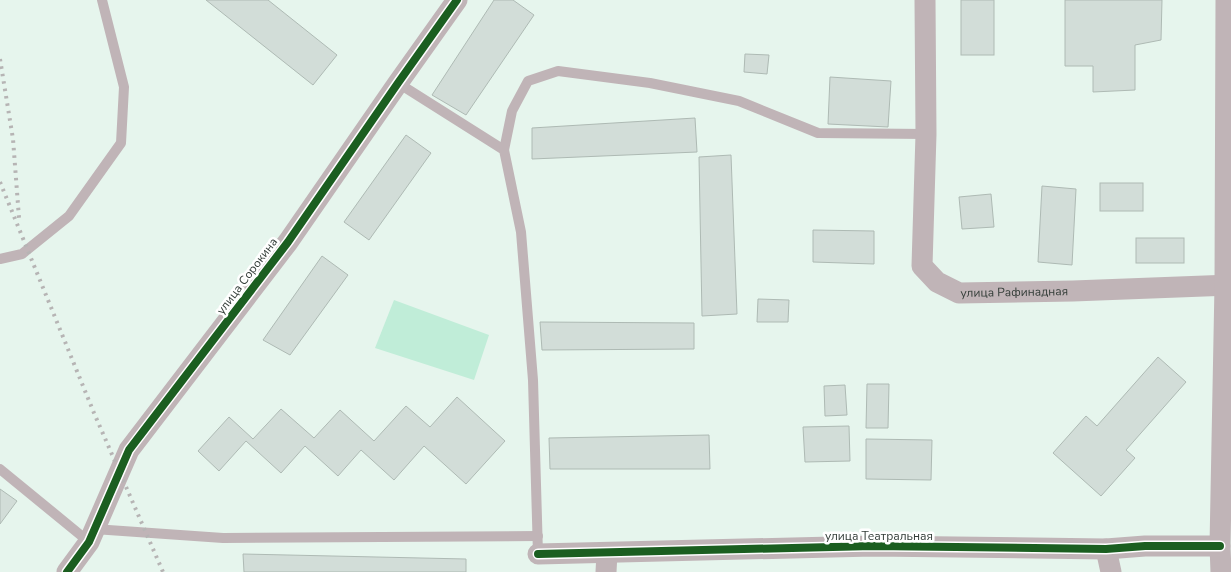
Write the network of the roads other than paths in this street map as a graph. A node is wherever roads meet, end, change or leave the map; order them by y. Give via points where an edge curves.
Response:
1 (102, 0) edge
2 (457, 0) edge
3 (925, 0) edge
4 (1226, 0) edge
5 (398, 83) junction
6 (926, 134) junction
7 (504, 150) junction
8 (0, 259) edge
9 (1228, 285) edge
10 (0, 469) edge
11 (92, 536) junction
12 (538, 545) junction
13 (1220, 546) junction
14 (1106, 550) junction
15 (606, 562) edge
16 (67, 572) edge
17 (1110, 572) edge
18 (1221, 572) edge

1 - 8 lane via 124,86 121,143 69,216 22,254
2 - 5 street, улица Сорокина
3 - 6 street, улица Рафинадная
4 - 9 street
5 - 7 lane
5 - 11 street, улица Сорокина via 288,242 129,450
6 - 7 lane via 818,133 739,101 650,83 558,71 528,81 512,110
6 - 9 street, улица Рафинадная via 922,266 937,282 960,294
7 - 12 lane via 522,242 533,380
9 - 13 street
10 - 11 lane
11 - 12 lane
11 - 16 street, улица Сорокина
12 - 15 street, улица Театральная
13 - 14 street, улица Театральная via 1145,546
13 - 18 street
14 - 15 street, улица Театральная via 873,546
14 - 17 street

